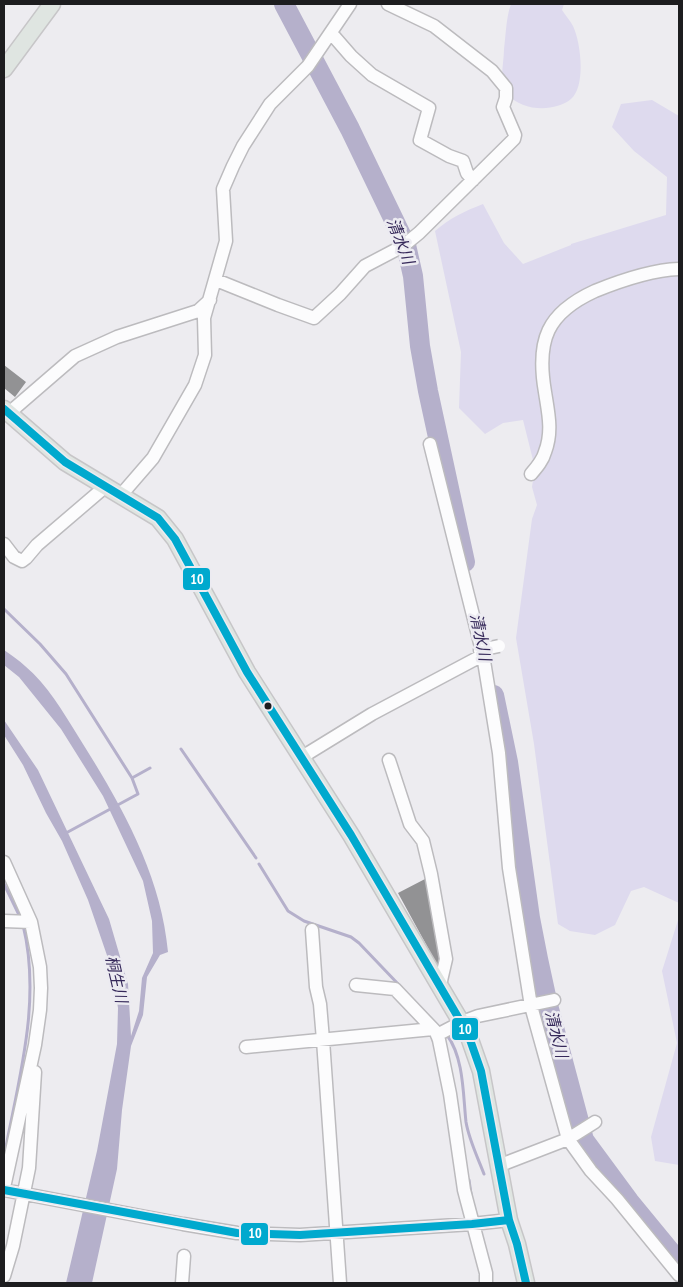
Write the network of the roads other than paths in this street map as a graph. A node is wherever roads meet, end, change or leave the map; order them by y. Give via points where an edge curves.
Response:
1 (52, 4) edge
2 (350, 4) edge
3 (388, 4) edge
4 (331, 33) junction
5 (4, 69) edge
6 (473, 180) junction
7 (679, 269) edge
8 (216, 280) junction
9 (210, 300) junction
10 (5, 411) edge
11 (430, 444) dead end
12 (531, 474) dead end
13 (106, 486) junction
14 (121, 495) junction
15 (4, 544) edge
16 (499, 646) dead end
17 (481, 653) junction
18 (302, 757) junction
19 (389, 760) dead end
20 (4, 862) edge
21 (4, 922) edge
22 (26, 923) junction
23 (312, 930) dead end
24 (356, 984) dead end
25 (440, 985) junction
26 (554, 1000) dead end
27 (534, 1005) junction
28 (462, 1022) junction
29 (435, 1032) junction
30 (323, 1040) junction
31 (246, 1047) dead end
32 (32, 1058) junction
33 (592, 1124) dead end
34 (571, 1138) junction
35 (498, 1166) junction
36 (4, 1186) edge
37 (27, 1195) junction
38 (509, 1220) junction
39 (472, 1224) junction
40 (336, 1232) junction
41 (184, 1256) dead end
42 (679, 1275) edge
43 (4, 1276) edge
44 (182, 1283) edge
45 (340, 1283) edge
46 (486, 1283) edge
47 (526, 1283) edge

1 - 5 main road
2 - 4 street
3 - 6 street via 434,26 492,71 506,88 503,107 515,135 514,140
4 - 6 street via 372,75 429,108 420,140 463,161
4 - 8 street via 308,66 270,104 233,166 223,189 226,241
6 - 8 street via 403,246 365,266 314,318
7 - 12 street via 642,274 582,297 567,306 551,324 541,366 549,410 549,436 543,458
8 - 9 street
9 - 10 street via 198,311 117,337 75,356
9 - 14 street via 204,318 205,355 195,385 153,458
10 - 13 main road via 65,462
11 - 17 street
13 - 14 main road
13 - 15 street via 22,561 14,557
14 - 18 main road via 158,518 169,530 248,672
16 - 17 street, bridge
17 - 18 street
17 - 27 street via 499,753 509,868
18 - 25 main road
19 - 25 street via 410,824 423,841 431,874 446,959
20 - 22 street
21 - 22 street
22 - 32 street via 40,967 41,988
23 - 30 street
24 - 29 street via 395,989
25 - 28 main road
26 - 27 street
27 - 28 street
27 - 34 street
28 - 29 street
28 - 35 main road via 477,1057
29 - 30 street
29 - 39 street via 442,1051
30 - 31 street
30 - 40 street
32 - 36 street
32 - 37 street via 35,1069
33 - 34 street
34 - 35 street
34 - 42 street via 592,1171
35 - 38 main road
36 - 37 street
37 - 40 street via 237,1233 300,1235
37 - 43 street
38 - 39 street
38 - 47 main road
39 - 40 street
39 - 46 street
40 - 45 street
41 - 44 street

